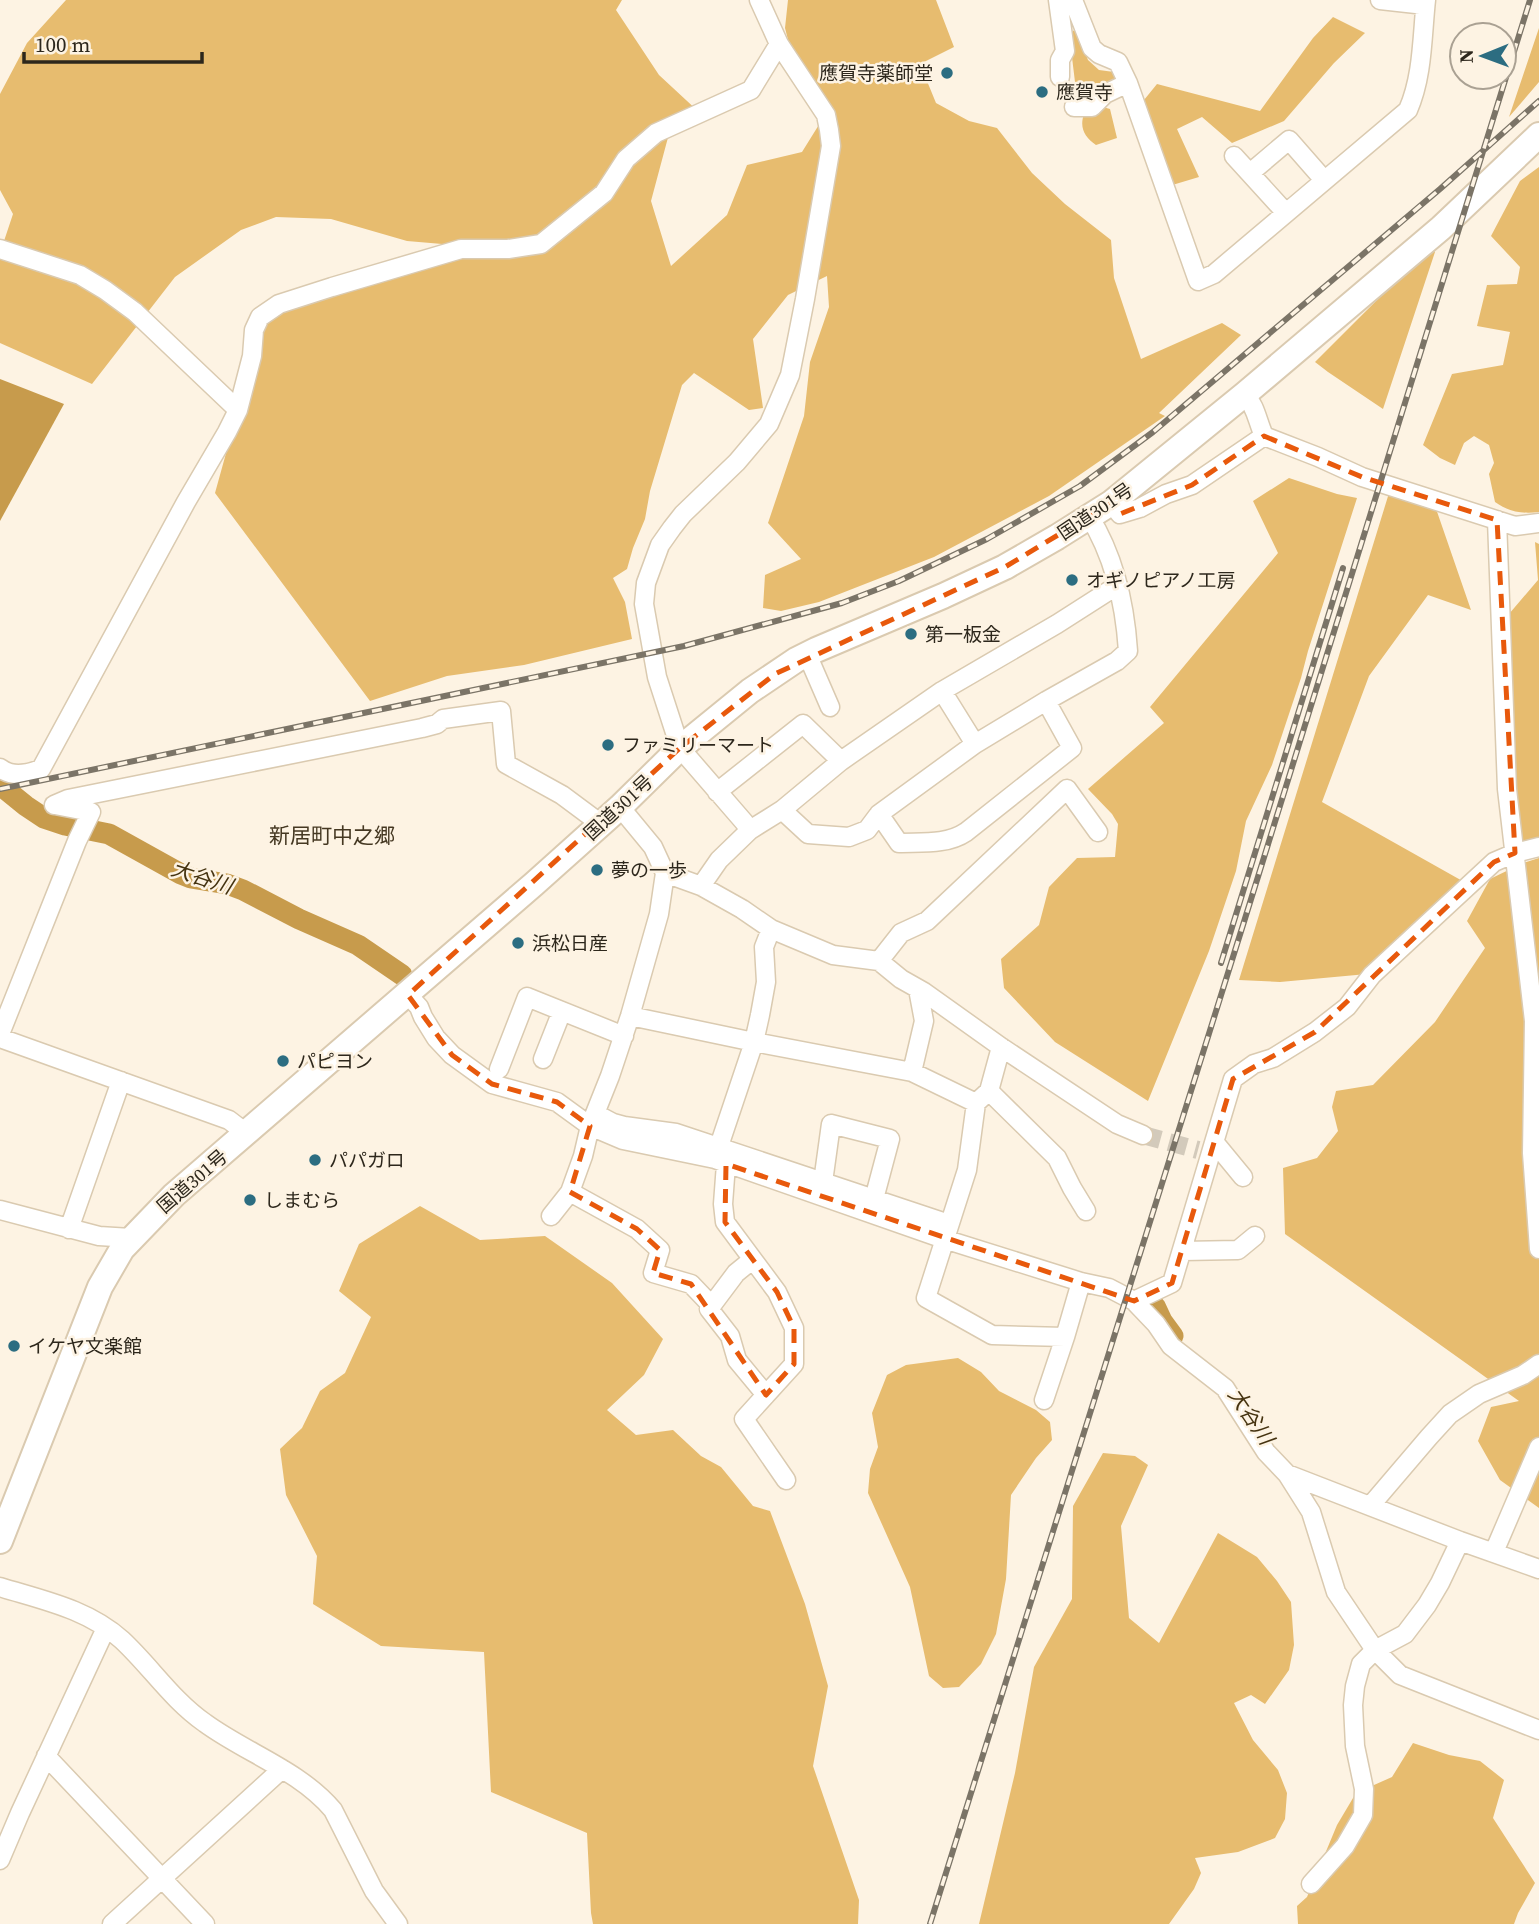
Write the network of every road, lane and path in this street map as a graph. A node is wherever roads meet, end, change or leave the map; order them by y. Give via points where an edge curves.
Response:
1 (759, 0) edge
2 (1058, 0) edge
3 (1073, 0) edge
4 (1380, 0) edge
5 (1425, 2) edge
6 (779, 44) junction
7 (1060, 77) dead end
8 (1128, 83) junction
9 (1074, 107) dead end
10 (1539, 135) edge
11 (1234, 156) dead end
12 (1250, 173) junction
13 (1324, 180) junction
14 (1286, 213) junction
15 (0, 249) edge
16 (1245, 394) junction
17 (238, 410) junction
18 (1264, 436) junction
19 (1111, 503) junction
20 (1089, 516) junction
21 (1497, 520) junction
22 (1539, 523) edge
23 (1118, 585) junction
24 (807, 654) junction
25 (942, 691) junction
26 (1046, 701) junction
27 (830, 707) dead end
28 (975, 744) junction
29 (680, 748) junction
30 (841, 761) junction
31 (0, 768) edge
32 (717, 792) junction
33 (620, 807) junction
34 (782, 810) junction
35 (879, 814) junction
36 (601, 824) junction
37 (750, 830) junction
38 (1098, 832) dead end
39 (1539, 846) edge
40 (1514, 853) junction
41 (665, 873) junction
42 (701, 886) junction
43 (771, 929) junction
44 (879, 961) junction
45 (414, 989) junction
46 (918, 989) junction
47 (562, 1011) junction
48 (630, 1016) junction
49 (0, 1036) edge
50 (624, 1036) junction
51 (754, 1042) junction
52 (1001, 1047) junction
53 (543, 1059) dead end
54 (499, 1069) dead end
55 (912, 1072) junction
56 (121, 1081) junction
57 (983, 1097) junction
58 (593, 1119) junction
59 (246, 1133) junction
60 (1143, 1135) tunnel mouth
61 (1208, 1149) junction
62 (720, 1157) junction
63 (1243, 1177) dead end
64 (823, 1182) junction
65 (570, 1192) junction
66 (874, 1199) junction
67 (0, 1210) edge
68 (1086, 1211) dead end
69 (551, 1216) dead end
70 (69, 1229) junction
71 (947, 1232) junction
72 (1255, 1236) dead end
73 (131, 1238) junction
74 (1539, 1248) edge
75 (1182, 1251) junction
76 (752, 1260) junction
77 (1081, 1282) junction
78 (1134, 1301) junction
79 (712, 1306) junction
80 (1065, 1337) junction
81 (1539, 1364) edge
82 (766, 1395) junction
83 (1044, 1400) dead end
84 (1539, 1447) edge
85 (1287, 1474) junction
86 (786, 1480) dead end
87 (1371, 1505) junction
88 (1, 1537) edge
89 (1460, 1541) junction
90 (1494, 1552) junction
91 (1539, 1569) edge
92 (0, 1587) edge
93 (106, 1628) junction
94 (1375, 1650) junction
95 (1539, 1730) edge
96 (46, 1756) junction
97 (282, 1769) junction
98 (0, 1860) edge
99 (163, 1878) junction
100 (1311, 1884) dead end
101 (112, 1924) edge
102 (205, 1924) edge
103 (398, 1924) edge

1 - 6 street
2 - 7 street via 1065,51 1059,60
3 - 8 street via 1092,48 1118,62
4 - 5 street
5 - 13 street via 1418,77 1408,110
6 - 17 street via 751,90 656,133 625,159 604,193 541,244 461,249 279,304 260,317 254,330
6 - 29 street via 825,115 831,146 790,375 769,424 672,527 646,583 644,604 657,677
8 - 9 street via 1105,94 1092,107
8 - 14 street via 1198,281 1214,274
10 - 16 highway, 国道301号 via 1441,228
11 - 12 street
12 - 13 street via 1289,140
12 - 14 street
13 - 14 street
15 - 17 street via 80,275 105,289
16 - 18 street via 1255,406
16 - 19 highway, 国道301号
17 - 31 street via 41,769 30,774 6,773
18 - 19 street via 1192,485 1140,508 1120,514
18 - 21 street via 1362,477
19 - 20 highway, 国道301号
20 - 23 street
20 - 24 highway, 国道301号 via 977,580
21 - 22 street via 1515,526
21 - 40 street via 1507,789
23 - 25 street
23 - 26 street via 1128,651
24 - 27 street
24 - 29 highway, 国道301号 via 750,691
25 - 28 street
25 - 30 street
26 - 28 street
26 - 35 street via 1072,748 966,832 944,841 899,843
28 - 35 street
29 - 32 street
29 - 33 highway, 国道301号
30 - 32 street via 803,724
30 - 34 street
32 - 37 street
33 - 36 highway, 国道301号
33 - 41 street via 653,847
34 - 35 street via 808,834 836,836 867,830
34 - 37 street
36 - 45 highway, 国道301号
36 - 49 street via 562,795 506,764 501,711 443,719 422,728 68,799 54,805 91,812
37 - 42 street via 719,860
38 - 44 street via 1068,789 927,920 901,933
39 - 40 street
40 - 61 street via 1494,862 1326,1024 1233,1079
40 - 74 street via 1534,1021 1532,1153
41 - 42 street
41 - 48 street via 659,914
42 - 43 street
43 - 44 street via 833,955
43 - 51 street via 764,947 766,982
44 - 46 street
45 - 58 street via 423,1017 452,1055 492,1084 557,1102
45 - 59 highway, 国道301号
46 - 52 street
46 - 55 street via 924,1021
47 - 50 street
47 - 53 street
47 - 54 street via 527,997
48 - 50 street
48 - 51 street
49 - 56 street
50 - 58 street
51 - 55 street
51 - 62 street
52 - 57 street
52 - 60 street via 1117,1124
55 - 57 street
56 - 59 street via 229,1120
56 - 70 street
57 - 68 street via 1057,1158
57 - 71 street
58 - 62 street via 676,1133
58 - 65 street
59 - 73 highway, 国道301号
61 - 63 street
61 - 75 street
62 - 64 street
62 - 71 street
62 - 76 street via 725,1222
64 - 66 street
64 - 66 street via 831,1124 890,1139
65 - 69 street
65 - 79 street via 637,1228 660,1250 653,1273 691,1284
66 - 71 street
67 - 70 street
70 - 73 street
71 - 77 street
71 - 80 street via 926,1298 992,1335
72 - 75 street via 1238,1250
73 - 88 highway, 国道301号 via 96,1297
75 - 78 street via 1172,1283
76 - 79 street via 736,1273
76 - 82 street via 777,1292 794,1328 794,1364
77 - 78 street via 1109,1288
77 - 80 street
78 - 85 street via 1171,1346 1225,1388 1266,1452
79 - 82 street via 709,1310 730,1336 737,1360
80 - 83 street
81 - 87 street via 1479,1394 1450,1415
82 - 86 street via 744,1419
84 - 90 street
85 - 87 street
85 - 94 street via 1311,1511 1336,1592
87 - 89 street
89 - 90 street
89 - 94 street via 1427,1605 1405,1634
90 - 91 street
92 - 93 street via 66,1607
93 - 96 street
93 - 97 street via 193,1715
94 - 95 street via 1400,1675
94 - 100 street via 1361,1664 1353,1705 1363,1815 1345,1846
96 - 98 street
96 - 99 street
97 - 99 street
97 - 103 street via 333,1810 374,1891
99 - 101 street
99 - 102 street

